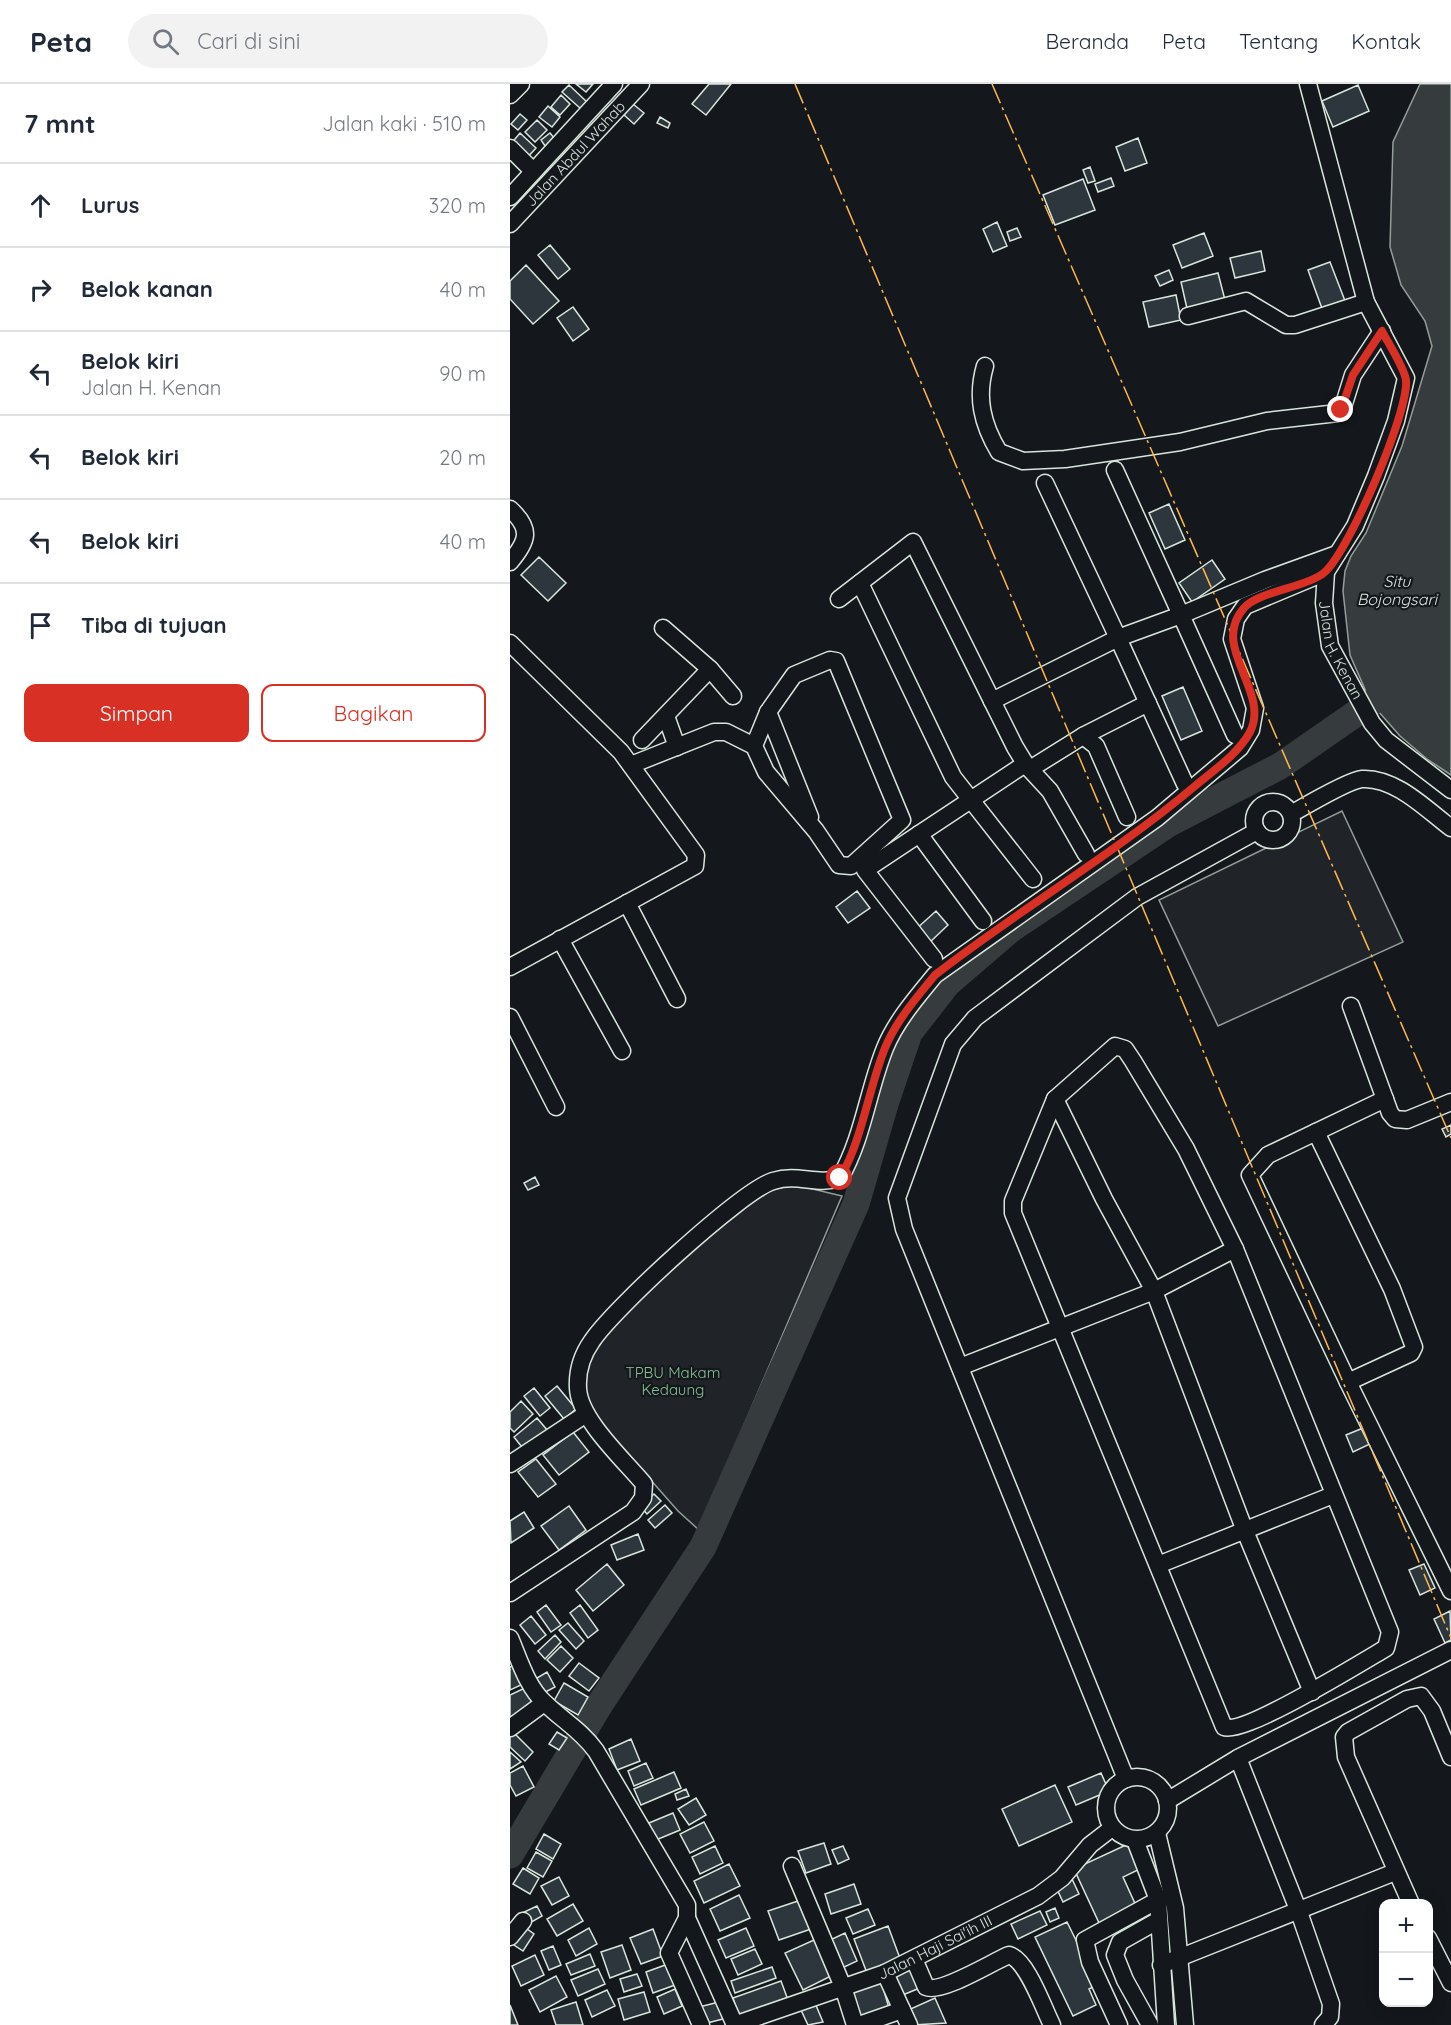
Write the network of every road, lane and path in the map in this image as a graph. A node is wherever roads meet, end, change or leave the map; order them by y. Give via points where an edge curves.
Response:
1 (521, 84) edge
2 (614, 84) edge
3 (640, 84) edge
4 (1308, 84) edge
5 (510, 95) edge
6 (510, 148) edge
7 (533, 171) junction
8 (510, 197) edge
9 (510, 224) edge
10 (1366, 302) junction
11 (1188, 316) dead end
12 (1382, 331) junction
13 (985, 366) dead end
14 (1114, 470) dead end
15 (1045, 483) dead end
16 (510, 509) edge
17 (1337, 554) junction
18 (510, 562) edge
19 (1326, 572) junction
20 (860, 583) junction
21 (839, 599) dead end
22 (1181, 615) junction
23 (663, 628) dead end
24 (1118, 638) junction
25 (510, 643) edge
26 (710, 669) junction
27 (733, 696) dead end
28 (992, 700) junction
29 (1148, 703) junction
30 (768, 712) junction
31 (666, 716) junction
32 (1236, 735) dead end
33 (1083, 736) junction
34 (642, 740) dead end
35 (749, 743) junction
36 (677, 747) junction
37 (631, 765) junction
38 (1028, 767) junction
39 (1185, 784) dead end
40 (1451, 790) edge
41 (974, 800) junction
42 (1291, 814) junction
43 (1127, 817) dead end
44 (1451, 828) edge
45 (816, 831) junction
46 (1257, 831) junction
47 (918, 834) junction
48 (1086, 854) dead end
49 (1033, 879) dead end
50 (627, 903) junction
51 (983, 921) dead end
52 (560, 939) junction
53 (934, 959) dead end
54 (510, 967) edge
55 (677, 999) dead end
56 (1351, 1006) dead end
57 (510, 1017) edge
58 (622, 1051) dead end
59 (1055, 1099) junction
60 (1385, 1099) junction
61 (1451, 1102) edge
62 (556, 1107) dead end
63 (1316, 1132) junction
64 (1236, 1250) junction
65 (1154, 1291) junction
66 (1059, 1326) junction
67 (960, 1367) junction
68 (1348, 1382) junction
69 (586, 1414) junction
70 (510, 1464) edge
71 (1333, 1495) junction
72 (1245, 1531) junction
73 (1158, 1565) junction
74 (1451, 1590) edge
75 (510, 1593) edge
76 (510, 1638) edge
77 (1451, 1650) edge
78 (1312, 1692) junction
79 (544, 1703) junction
80 (510, 1728) edge
81 (1451, 1757) edge
82 (1238, 1758) junction
83 (1126, 1779) junction
84 (1167, 1801) junction
85 (1112, 1828) junction
86 (1157, 1833) junction
87 (1135, 1840) junction
88 (792, 1866) dead end
89 (1395, 1872) junction
90 (1408, 1899) edge
91 (1158, 1900) junction
92 (1299, 1912) junction
93 (687, 1917) junction
94 (1159, 1920) junction
95 (523, 1921) dead end
96 (510, 1938) edge
97 (1433, 1948) edge
98 (914, 1959) junction
99 (1180, 1960) junction
100 (1161, 1965) junction
101 (885, 1973) junction
102 (1451, 1983) edge
103 (843, 1987) junction
104 (905, 2018) edge
105 (701, 2025) edge
106 (734, 2025) edge
107 (857, 2025) edge
108 (1052, 2025) edge
109 (1119, 2025) edge
110 (1150, 2025) edge
111 (1166, 2025) edge
112 (1185, 2025) edge
113 (1323, 2025) edge

1 - 5 street
2 - 7 street
3 - 9 street, Jalan Abdul Wahab
4 - 10 street
6 - 7 street
7 - 8 street
10 - 11 street via 1286,326 1246,300
10 - 12 street
12 - 13 street via 1353,375 1338,413 1267,421 1180,442 1065,459 1023,460 999,452 979,397
12 - 17 street, Jalan H. Kenan via 1406,378 1401,404 1355,526
14 - 22 street
15 - 24 street
16 - 18 street via 526,532
17 - 19 street, Jalan H. Kenan
17 - 22 street
19 - 40 street, Jalan H. Kenan via 1324,603 1330,646 1345,678 1372,723 1395,748
19 - 69 street via 1245,606 1236,619 1232,639 1255,708 1251,730 1240,748 1157,818 935,975 886,1046 850,1160 840,1178 825,1183 798,1176 771,1181 729,1209 678,1254 593,1338 582,1356 578,1388
20 - 21 street
20 - 28 street via 913,542
20 - 41 street via 953,777
22 - 24 street
22 - 32 street
23 - 26 street
24 - 28 street
24 - 29 street
25 - 37 street
26 - 27 street
26 - 31 street
28 - 38 street
29 - 33 street
29 - 39 street
30 - 35 street
30 - 45 street
30 - 45 street via 794,675 836,661 902,820 845,868 839,866
31 - 34 street
31 - 36 street
33 - 38 street
33 - 43 street via 1096,746
35 - 36 street via 726,732 714,732
35 - 45 street via 766,772
36 - 37 street
37 - 50 street via 696,855 695,866
38 - 41 street
38 - 48 street via 1050,791
41 - 47 street
41 - 49 street
42 - 44 street via 1361,779 1393,787
42 - 46 street via 1291,828 1282,838 1269,840
42 - 46 street via 1278,802 1266,802 1254,815
46 - 67 street via 1137,897 975,1018 953,1044 897,1198 900,1219
47 - 51 street
47 - 53 street via 865,870
50 - 52 street
50 - 55 street
52 - 54 street
52 - 58 street
56 - 60 street
57 - 62 street
59 - 64 street via 1115,1046 1125,1048 1186,1149
59 - 65 street
59 - 66 street via 1013,1201 1013,1214
60 - 61 street via 1390,1113 1399,1120
60 - 63 street
63 - 68 street via 1268,1155 1250,1175
63 - 68 street via 1392,1289 1414,1347 1411,1353
64 - 65 street
64 - 71 street
65 - 66 street
65 - 72 street
66 - 67 street
66 - 73 street
67 - 83 street
68 - 74 street
69 - 70 street
69 - 75 street via 644,1484 643,1498 633,1512
71 - 72 street
71 - 78 street via 1390,1632 1386,1648
72 - 73 street
72 - 78 street
73 - 78 street via 1224,1727 1238,1727
76 - 79 street
77 - 82 street
79 - 80 street
79 - 93 street via 582,1733 687,1905
81 - 89 street via 1432,1711 1421,1696 1407,1699 1344,1737 1346,1757
82 - 84 street
82 - 92 street
83 - 84 street via 1146,1778 1156,1783
83 - 85 street via 1114,1787 1106,1800 1106,1815
84 - 86 street via 1167,1818
85 - 87 street via 1122,1837
85 - 98 street, Jalan Haji Sai'ih III via 1038,1896
86 - 87 street
86 - 99 street via 1170,1880
87 - 91 street
88 - 103 street
89 - 90 street
89 - 92 street
91 - 94 street
91 - 109 street via 1085,1940 1090,1962
92 - 99 street
92 - 113 street via 1330,2004 1330,2017
93 - 105 street via 669,1953
93 - 106 street
94 - 100 street
94 - 110 street via 1120,1942 1115,1955
95 - 96 street
97 - 102 street
98 - 101 street, Jalan Haji Sai'ih III
98 - 108 street via 926,1986 932,1989 1014,1956 1022,1964
99 - 100 street
99 - 112 street
100 - 111 street
101 - 103 street, Jalan Haji Sai'ih III
101 - 104 street
103 - 106 street, Jalan Haji Sai'ih III
103 - 107 street
104 - 107 street

